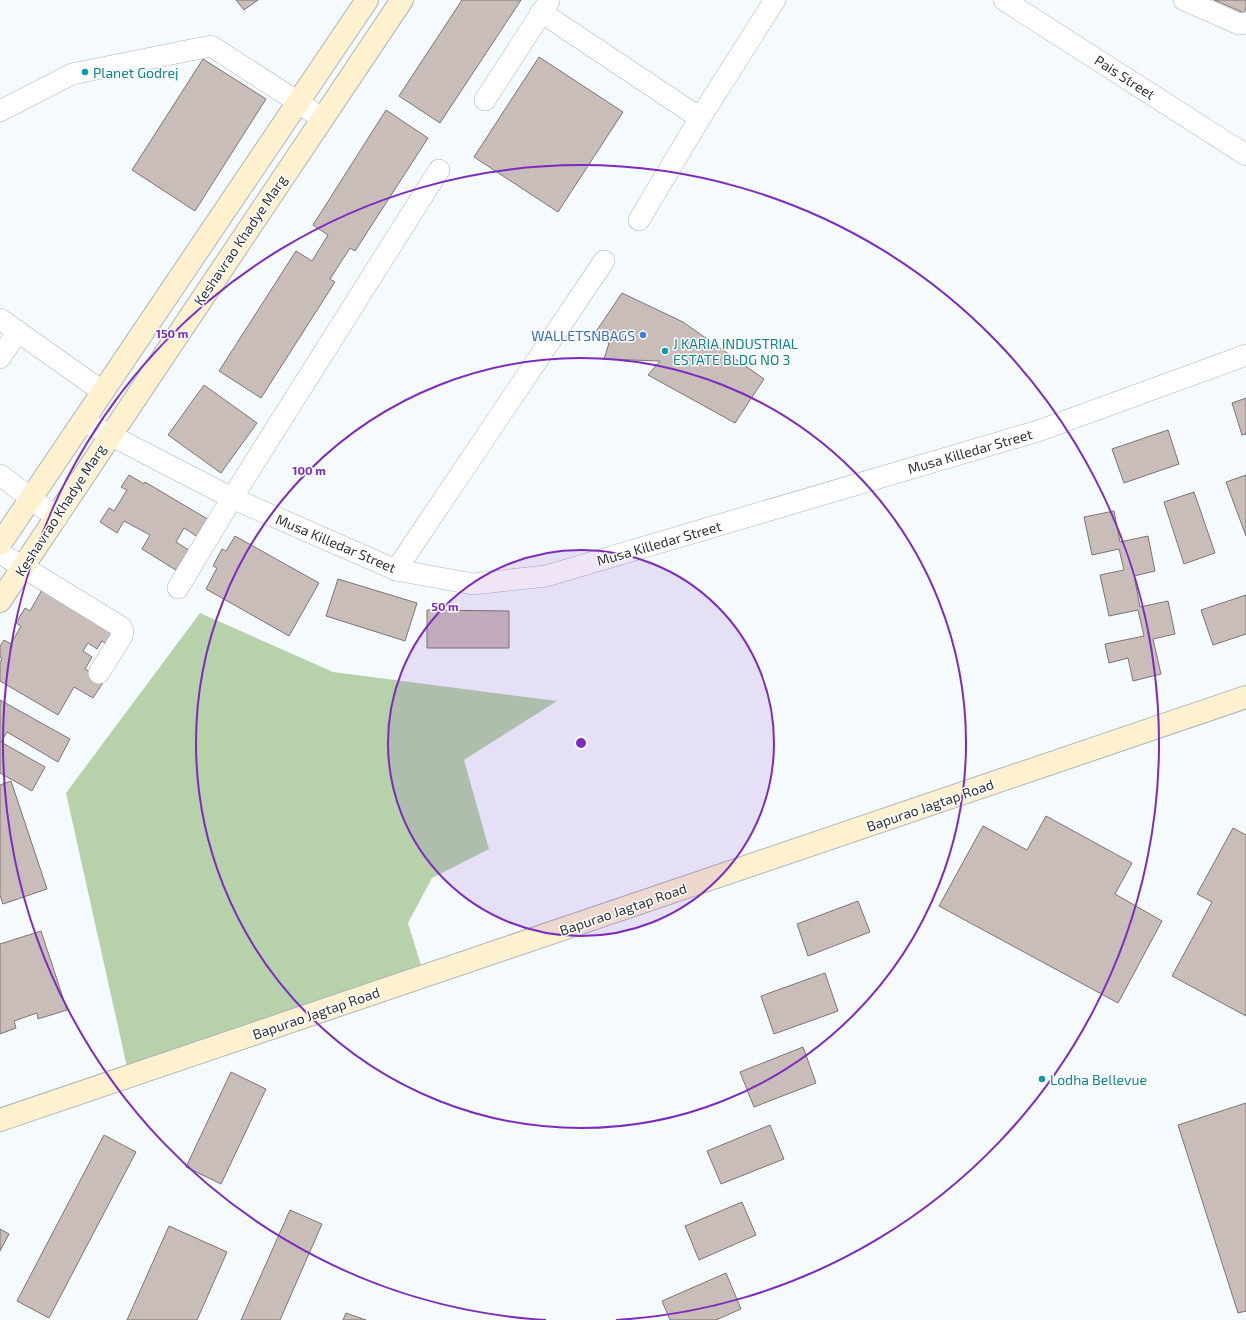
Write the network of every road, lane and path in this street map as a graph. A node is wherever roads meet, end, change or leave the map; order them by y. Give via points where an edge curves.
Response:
1 (367, 0) edge
2 (402, 0) edge
3 (775, 0) edge
4 (1004, 0) edge
5 (1184, 0) edge
6 (545, 6) edge
7 (1246, 23) edge
8 (486, 100) dead end
9 (298, 102) junction
10 (0, 111) edge
11 (700, 118) junction
12 (322, 119) junction
13 (1246, 155) edge
14 (439, 170) dead end
15 (639, 220) dead end
16 (604, 261) dead end
17 (0, 319) edge
18 (18, 332) junction
19 (1246, 355) edge
20 (0, 358) edge
21 (103, 392) junction
22 (83, 421) junction
23 (110, 435) junction
24 (0, 475) edge
25 (232, 498) junction
26 (31, 499) junction
27 (57, 518) junction
28 (0, 544) edge
29 (0, 553) edge
30 (23, 566) junction
31 (396, 570) junction
32 (178, 588) dead end
33 (0, 601) edge
34 (99, 673) dead end
35 (1246, 697) edge
36 (0, 1120) edge

1 - 9 main road, Keshavrao Khadye Marg
2 - 12 main road, Keshavrao Khadye Marg
3 - 11 street
4 - 13 street, Pais Street
5 - 7 street via 1239,24
6 - 8 street
6 - 11 street
9 - 10 street via 211,46 72,74
9 - 12 street
9 - 21 main road, Keshavrao Khadye Marg
11 - 15 street
12 - 23 main road, Keshavrao Khadye Marg
14 - 25 street
16 - 31 street
17 - 18 street
18 - 20 street
18 - 21 street
19 - 31 street, Musa Killedar Street via 1038,431 546,576 473,584
21 - 22 main road, Keshavrao Khadye Marg
22 - 23 street, Musa Killedar Street
22 - 26 main road, Keshavrao Khadye Marg
23 - 25 street, Musa Killedar Street
23 - 27 main road, Keshavrao Khadye Marg
24 - 26 street
25 - 31 street, Musa Killedar Street
25 - 32 street
26 - 27 street
26 - 28 main road, Keshavrao Khadye Marg
27 - 30 main road, Keshavrao Khadye Marg
29 - 30 street
30 - 33 main road, Keshavrao Khadye Marg
30 - 34 street via 121,627 122,636
35 - 36 main road, Bapurao Jagtap Road

